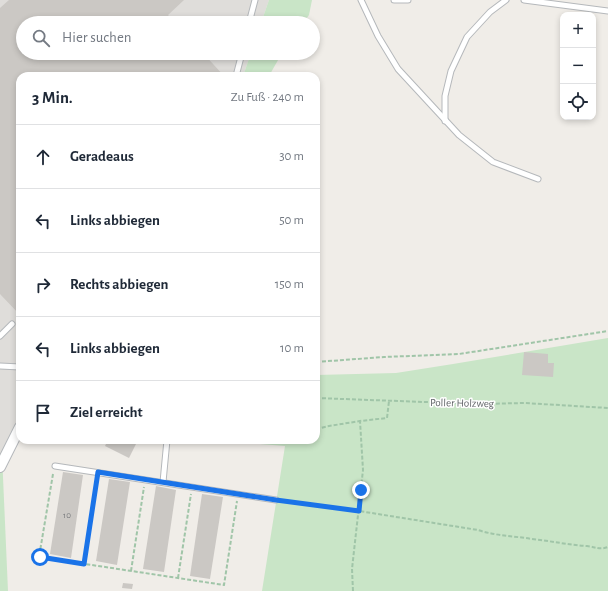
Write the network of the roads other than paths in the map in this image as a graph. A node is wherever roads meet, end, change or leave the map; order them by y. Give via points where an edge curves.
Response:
1 (255, 0) edge
2 (361, 0) edge
3 (394, 0) edge
4 (408, 0) edge
5 (506, 0) edge
6 (524, 0) edge
7 (608, 11) edge
8 (251, 16) edge
9 (240, 60) edge
10 (237, 72) edge
11 (445, 120) junction
12 (538, 179) dead end
13 (12, 324) dead end
14 (0, 336) edge
15 (0, 366) edge
16 (16, 367) edge
17 (16, 435) edge
18 (167, 444) edge
19 (55, 466) road end
20 (0, 467) edge
21 (163, 482) junction
22 (276, 500) road end

1 - 8 lane
2 - 11 lane via 378,36 398,69
3 - 4 lane
5 - 11 lane via 490,12 467,37 451,71 445,96
6 - 7 lane
9 - 10 lane
11 - 12 lane via 459,135 493,162
13 - 14 lane
15 - 16 lane
17 - 20 street
18 - 21 lane
19 - 21 lane
21 - 22 lane

